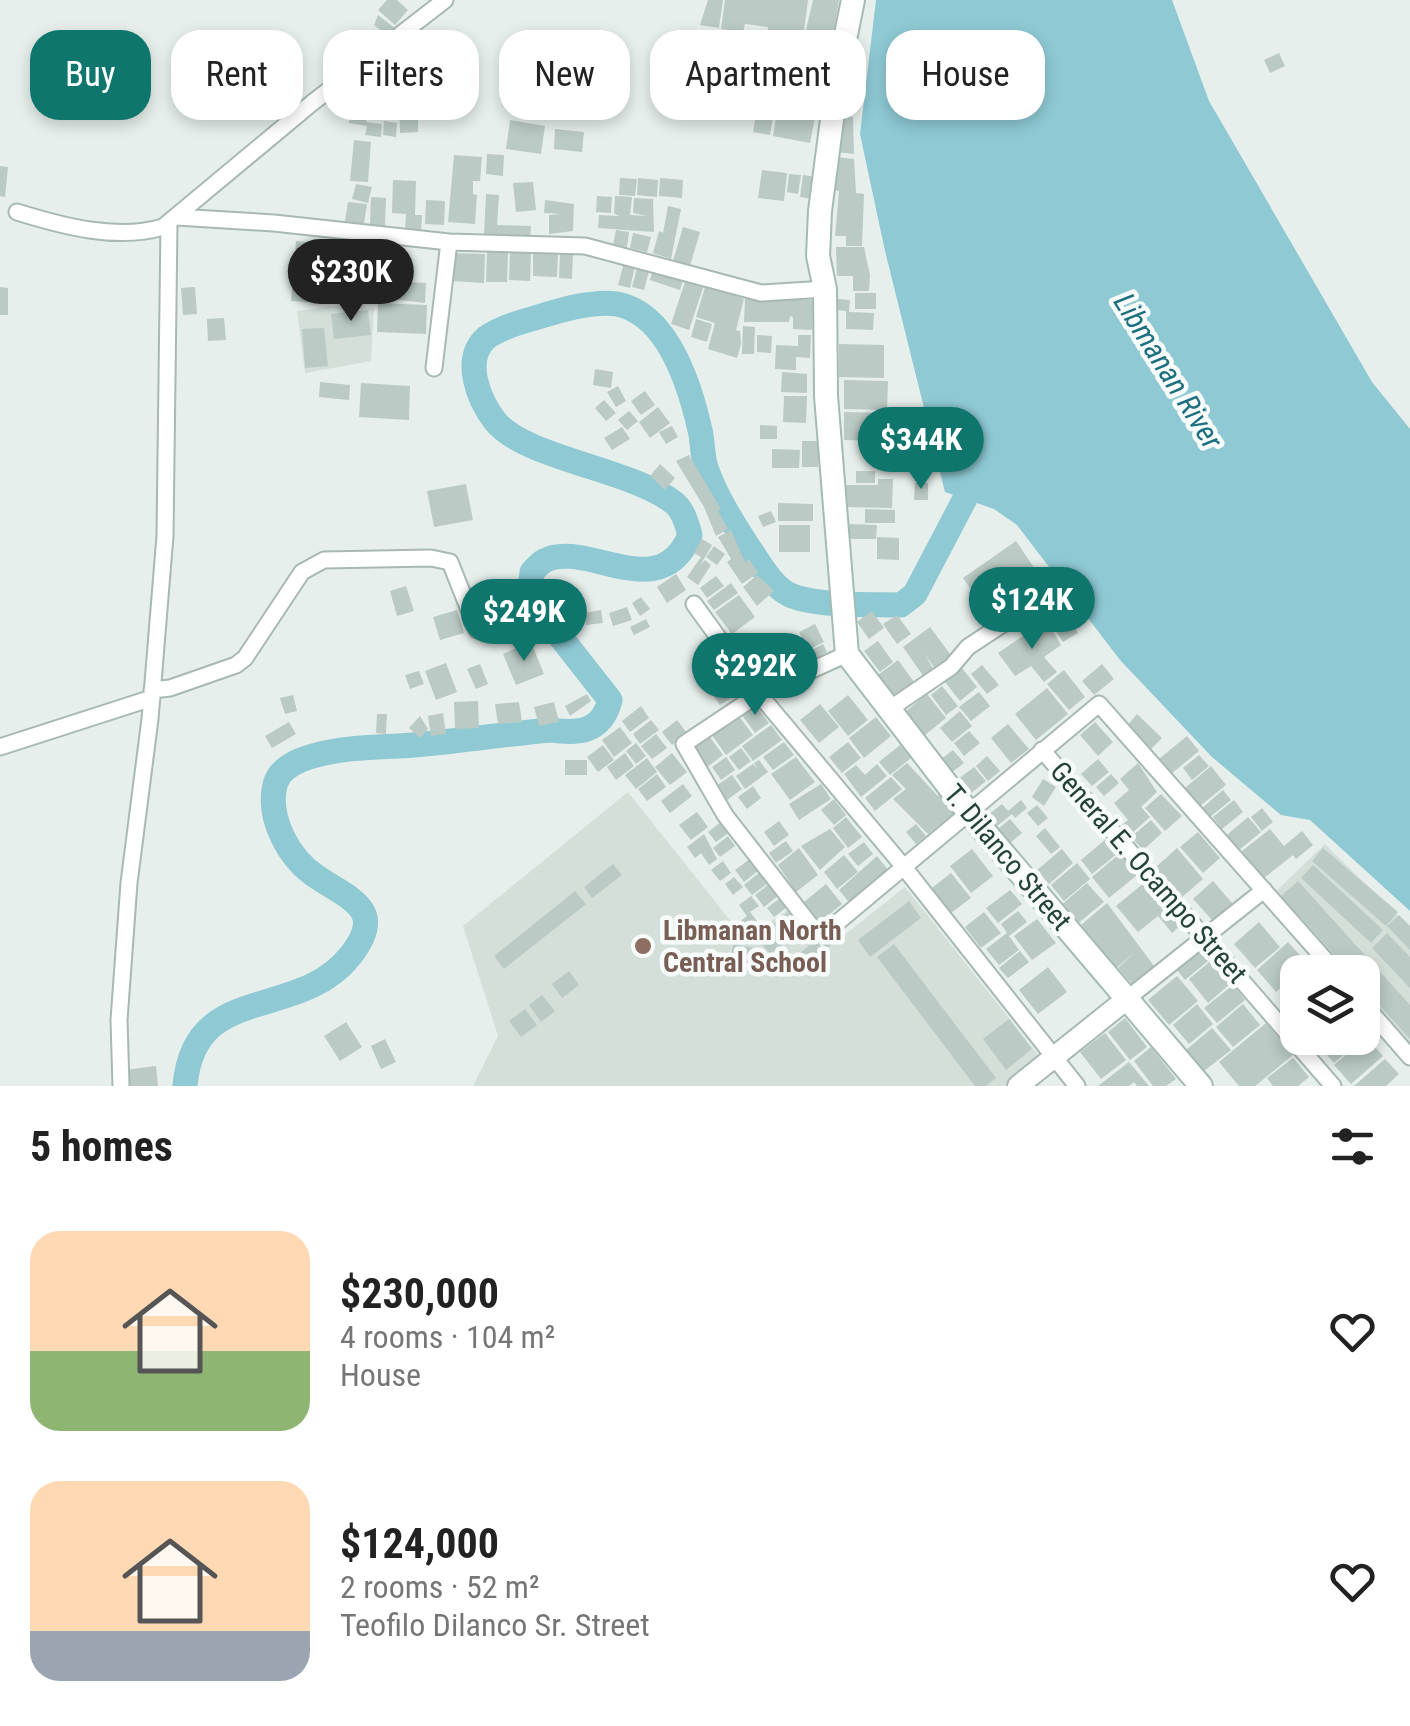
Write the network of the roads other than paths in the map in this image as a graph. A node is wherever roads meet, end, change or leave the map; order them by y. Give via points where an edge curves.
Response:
1 (445, 0) edge
2 (853, 0) edge
3 (17, 212) dead end
4 (173, 220) junction
5 (449, 242) junction
6 (824, 289) junction
7 (434, 368) dead end
8 (1054, 590) dead end
9 (694, 604) dead end
10 (477, 630) dead end
11 (847, 654) junction
12 (152, 694) junction
13 (759, 694) junction
14 (888, 710) junction
15 (0, 746) edge
16 (1042, 750) junction
17 (969, 813) junction
18 (904, 866) junction
19 (1264, 890) junction
20 (838, 922) dead end
21 (812, 927) dead end
22 (1205, 937) junction
23 (1321, 955) edge
24 (1128, 998) junction
25 (1380, 1023) edge
26 (1410, 1057) edge
27 (1054, 1058) junction
28 (121, 1086) edge
29 (1018, 1086) edge
30 (1077, 1086) edge
31 (1201, 1086) edge
32 (1333, 1086) edge

1 - 4 street
2 - 6 main road via 820,211
3 - 4 street via 68,228 146,232
4 - 5 street via 274,223
4 - 12 street via 165,536
5 - 6 street via 585,246 761,293
5 - 7 street
6 - 11 main road
8 - 14 street
9 - 13 street
10 - 12 street via 450,562 324,560 302,572 245,658
11 - 13 street
11 - 14 main road, T. Dilanco Street
12 - 15 street
12 - 28 street via 129,883
13 - 18 street
13 - 21 street via 684,744 725,814
14 - 17 main road, T. Dilanco Street
16 - 17 street
16 - 19 street via 1099,704
16 - 22 street, General E. Ocampo Street
17 - 18 street
17 - 24 main road, T. Dilanco Street
18 - 20 street
18 - 27 street
19 - 22 street
19 - 23 street
22 - 24 street
22 - 32 street, General E. Ocampo Street
24 - 27 street
24 - 31 main road, T. Dilanco Street
25 - 26 street
27 - 29 street
27 - 30 street

